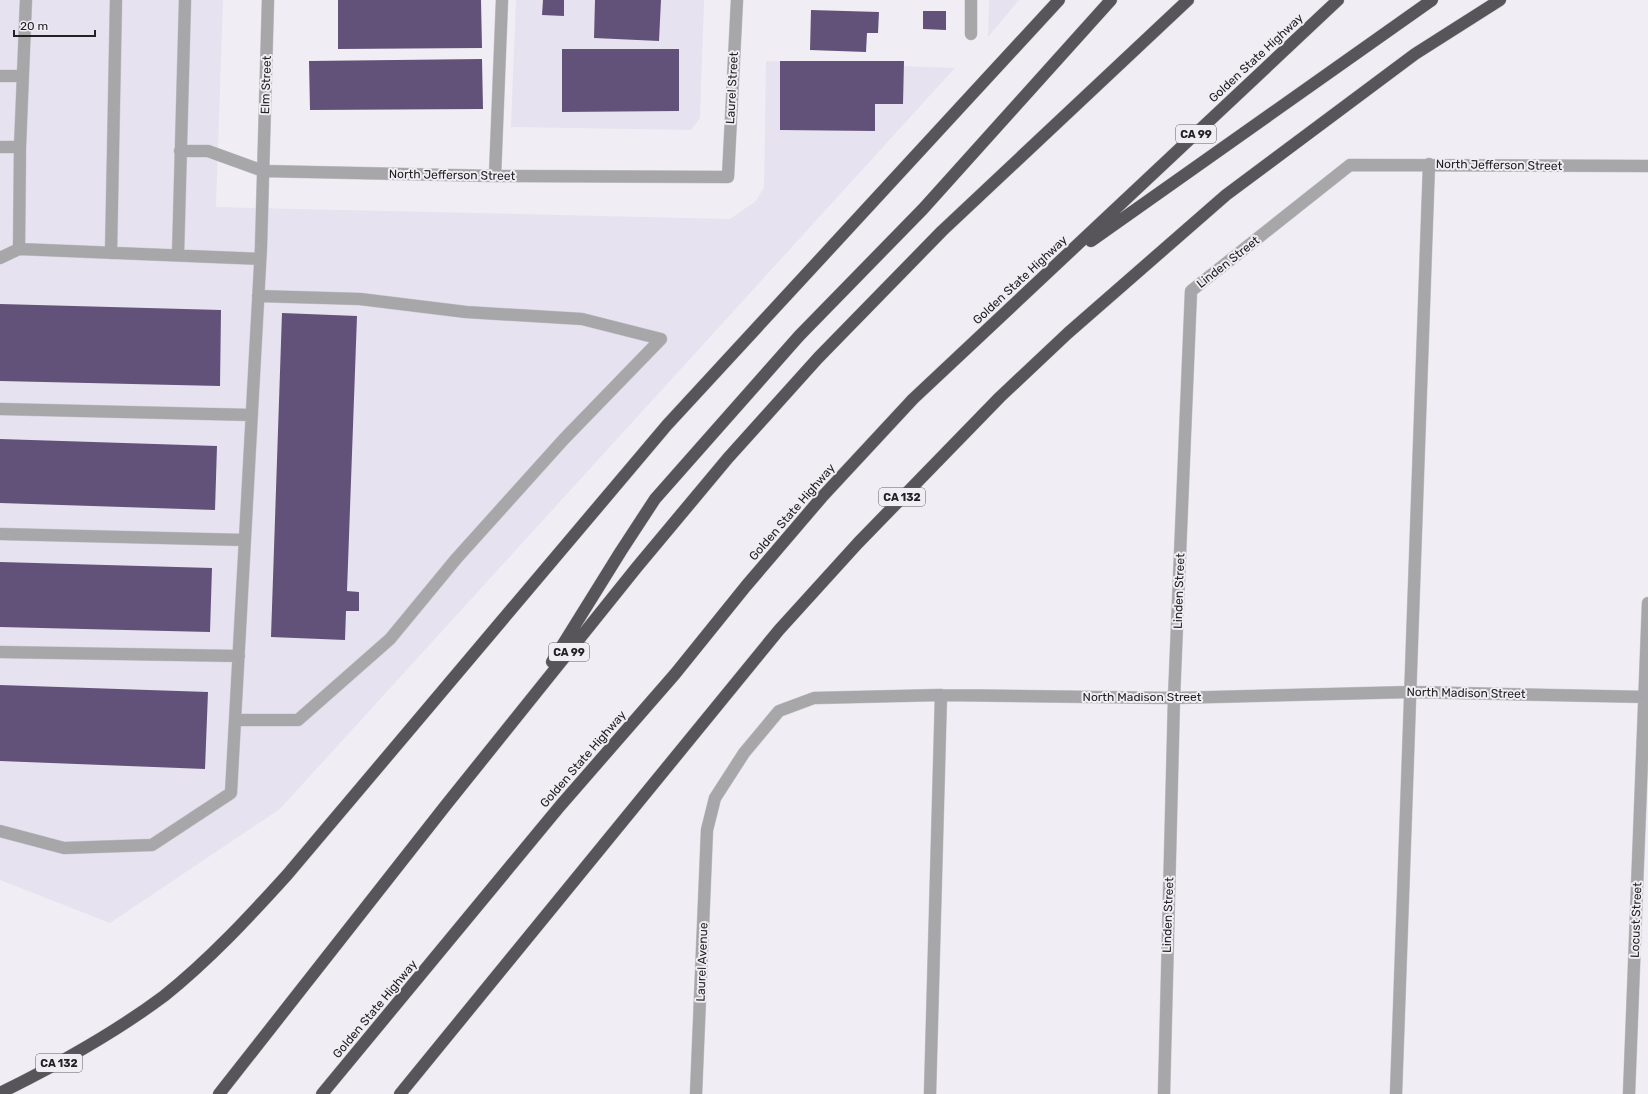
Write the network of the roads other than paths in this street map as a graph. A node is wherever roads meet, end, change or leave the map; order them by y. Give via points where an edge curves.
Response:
1 (26, 0) edge
2 (116, 0) edge
3 (184, 0) edge
4 (268, 0) edge
5 (502, 0) edge
6 (736, 0) edge
7 (971, 0) edge
8 (1059, 0) edge
9 (1111, 0) edge
10 (1188, 0) edge
11 (1338, 0) edge
12 (1432, 0) edge
13 (1500, 0) edge
14 (970, 34) dead end
15 (0, 76) edge
16 (23, 76) junction
17 (0, 147) edge
18 (20, 148) junction
19 (180, 151) junction
20 (1429, 164) junction
21 (1350, 165) joint
22 (1648, 166) edge
23 (263, 171) junction
24 (495, 176) junction
25 (728, 177) joint
26 (20, 249) junction
27 (111, 253) junction
28 (178, 255) junction
29 (0, 258) edge
30 (260, 259) junction
31 (1054, 267) junction
32 (258, 296) junction
33 (0, 409) edge
34 (252, 415) junction
35 (0, 534) edge
36 (245, 540) junction
37 (1648, 603) edge
38 (0, 652) edge
39 (239, 656) junction
40 (1411, 692) junction
41 (941, 695) junction
42 (1646, 697) edge
43 (1174, 698) junction
44 (517, 716) junction
45 (235, 720) junction
46 (707, 830) joint
47 (0, 832) edge
48 (0, 1093) edge
49 (220, 1094) edge
50 (322, 1094) edge
51 (400, 1094) edge
52 (696, 1094) edge
53 (930, 1094) edge
54 (1164, 1094) edge
55 (1396, 1094) edge
56 (1629, 1094) edge

1 - 16 street
2 - 27 street
3 - 19 street
4 - 23 street, Elm Street
5 - 24 street
6 - 25 street, Laurel Street
7 - 14 street
8 - 48 highway, CA 132 via 667,425 248,919 164,996 76,1054
9 - 44 highway via 928,203 794,342 655,499
10 - 44 highway, CA 99 via 942,230 818,358 728,458
11 - 31 highway, Golden State Highway / CA 99
12 - 31 highway
13 - 51 highway, CA 132 via 1415,54 1226,194 1068,333 1000,397 863,537 779,630
15 - 16 street
16 - 18 street
17 - 18 street
18 - 26 street
19 - 23 street, North Jefferson Street via 208,151
19 - 28 street
20 - 21 street, North Jefferson Street
20 - 22 street, North Jefferson Street
20 - 40 street
21 - 43 street, Linden Street via 1192,291
23 - 24 street, North Jefferson Street
23 - 30 street, Elm Street
24 - 25 street, North Jefferson Street
26 - 27 street
26 - 29 street
27 - 28 street
28 - 30 street
30 - 32 street, Elm Street
31 - 50 highway, Golden State Highway / CA 99 via 913,399 822,497 675,674 560,806
32 - 34 street, Elm Street
32 - 45 street via 360,300 466,312 582,319 661,339 559,445 456,559 390,639 298,720
33 - 34 street
34 - 36 street, Elm Street
35 - 36 street
36 - 39 street, Elm Street
37 - 42 street, Locust Street
38 - 39 street
39 - 45 street, Elm Street
40 - 42 street, North Madison Street
40 - 43 street, North Madison Street
40 - 55 street
41 - 43 street, North Madison Street
41 - 46 street, North Madison Street via 814,698 780,711 744,753 715,798
41 - 53 street
42 - 56 street, Locust Street
43 - 54 street, Linden Street
44 - 49 highway, CA 99
45 - 47 street, Elm Street via 231,793 152,845 64,848
46 - 52 street, Laurel Avenue

